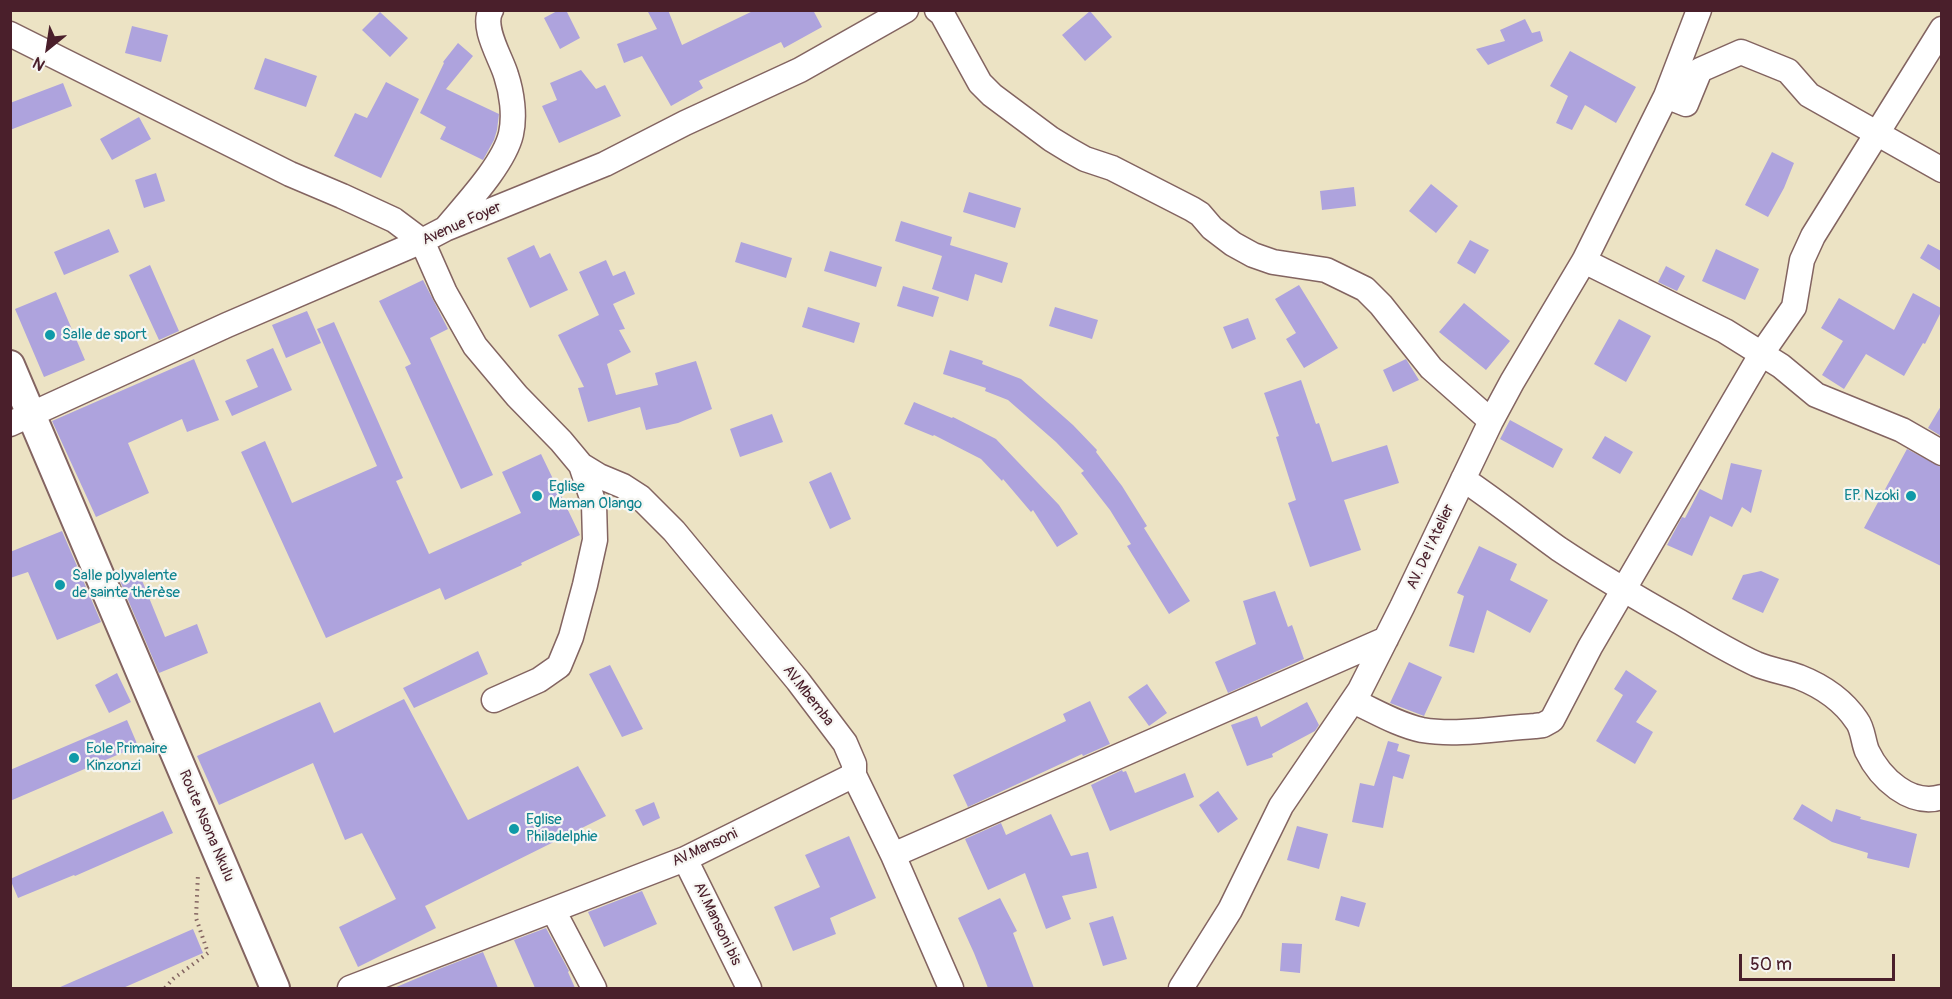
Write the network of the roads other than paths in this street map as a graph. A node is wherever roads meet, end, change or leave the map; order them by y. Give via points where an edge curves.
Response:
1 (491, 10) edge
2 (906, 10) edge
3 (937, 10) edge
4 (1699, 10) edge
5 (1941, 29) edge
6 (10, 34) edge
7 (1666, 96) junction
8 (1876, 135) junction
9 (1941, 170) edge
10 (445, 229) junction
11 (422, 241) junction
12 (1584, 261) junction
13 (1762, 353) junction
14 (10, 365) edge
15 (21, 420) edge
16 (1491, 421) junction
17 (1941, 453) edge
18 (581, 465) junction
19 (1463, 479) junction
20 (1623, 590) junction
21 (1386, 639) junction
22 (494, 700) dead end
23 (1353, 701) junction
24 (854, 775) junction
25 (1941, 797) edge
26 (893, 855) junction
27 (685, 859) junction
28 (553, 910) junction
29 (275, 988) edge
30 (350, 988) edge
31 (594, 988) edge
32 (749, 988) edge
33 (951, 988) edge
34 (1181, 988) edge

1 - 10 street via 488,26 507,76 512,107 510,137 501,158
2 - 10 street, Avenue Foyer via 800,70 605,164
3 - 16 street via 980,83 1050,139 1192,209 1233,244 1253,255 1326,270 1365,289 1431,368
4 - 7 street, AV. De l'Atelier
5 - 8 street
6 - 11 street via 290,174 394,220
7 - 8 street via 1686,104 1700,70 1741,52 1788,71 1809,95
7 - 12 street, AV. De l'Atelier
8 - 9 street
8 - 13 street via 1813,236 1802,260 1794,307
10 - 11 street, Avenue Foyer
11 - 15 street, Avenue Foyer
11 - 18 street via 475,346
12 - 13 street
12 - 16 street, AV. De l'Atelier
13 - 17 street via 1816,395 1902,430
13 - 20 street
14 - 15 street, Route Nsona Nkulu
15 - 29 street, Route Nsona Nkulu
16 - 19 street, AV. De l'Atelier
18 - 22 street via 594,504 595,540 571,637 559,666 539,680
18 - 24 street, AV.Mbemba via 640,497 674,531 845,743
19 - 20 street
19 - 21 street, AV. De l'Atelier
20 - 23 street via 1547,723 1450,732 1422,730
20 - 25 street via 1740,657 1827,690 1857,721 1866,750 1891,783 1909,795 1931,800
21 - 23 street, AV. De l'Atelier
21 - 26 street
23 - 34 street, AV. De l'Atelier via 1281,806 1230,909
24 - 26 street, AV.Mbemba
24 - 27 street, AV.Mansoni
26 - 33 street, AV.Mbemba
27 - 28 street, AV.Mansoni
27 - 32 street, AV.Mansoni bis
28 - 30 street, AV.Mansoni
28 - 31 street

